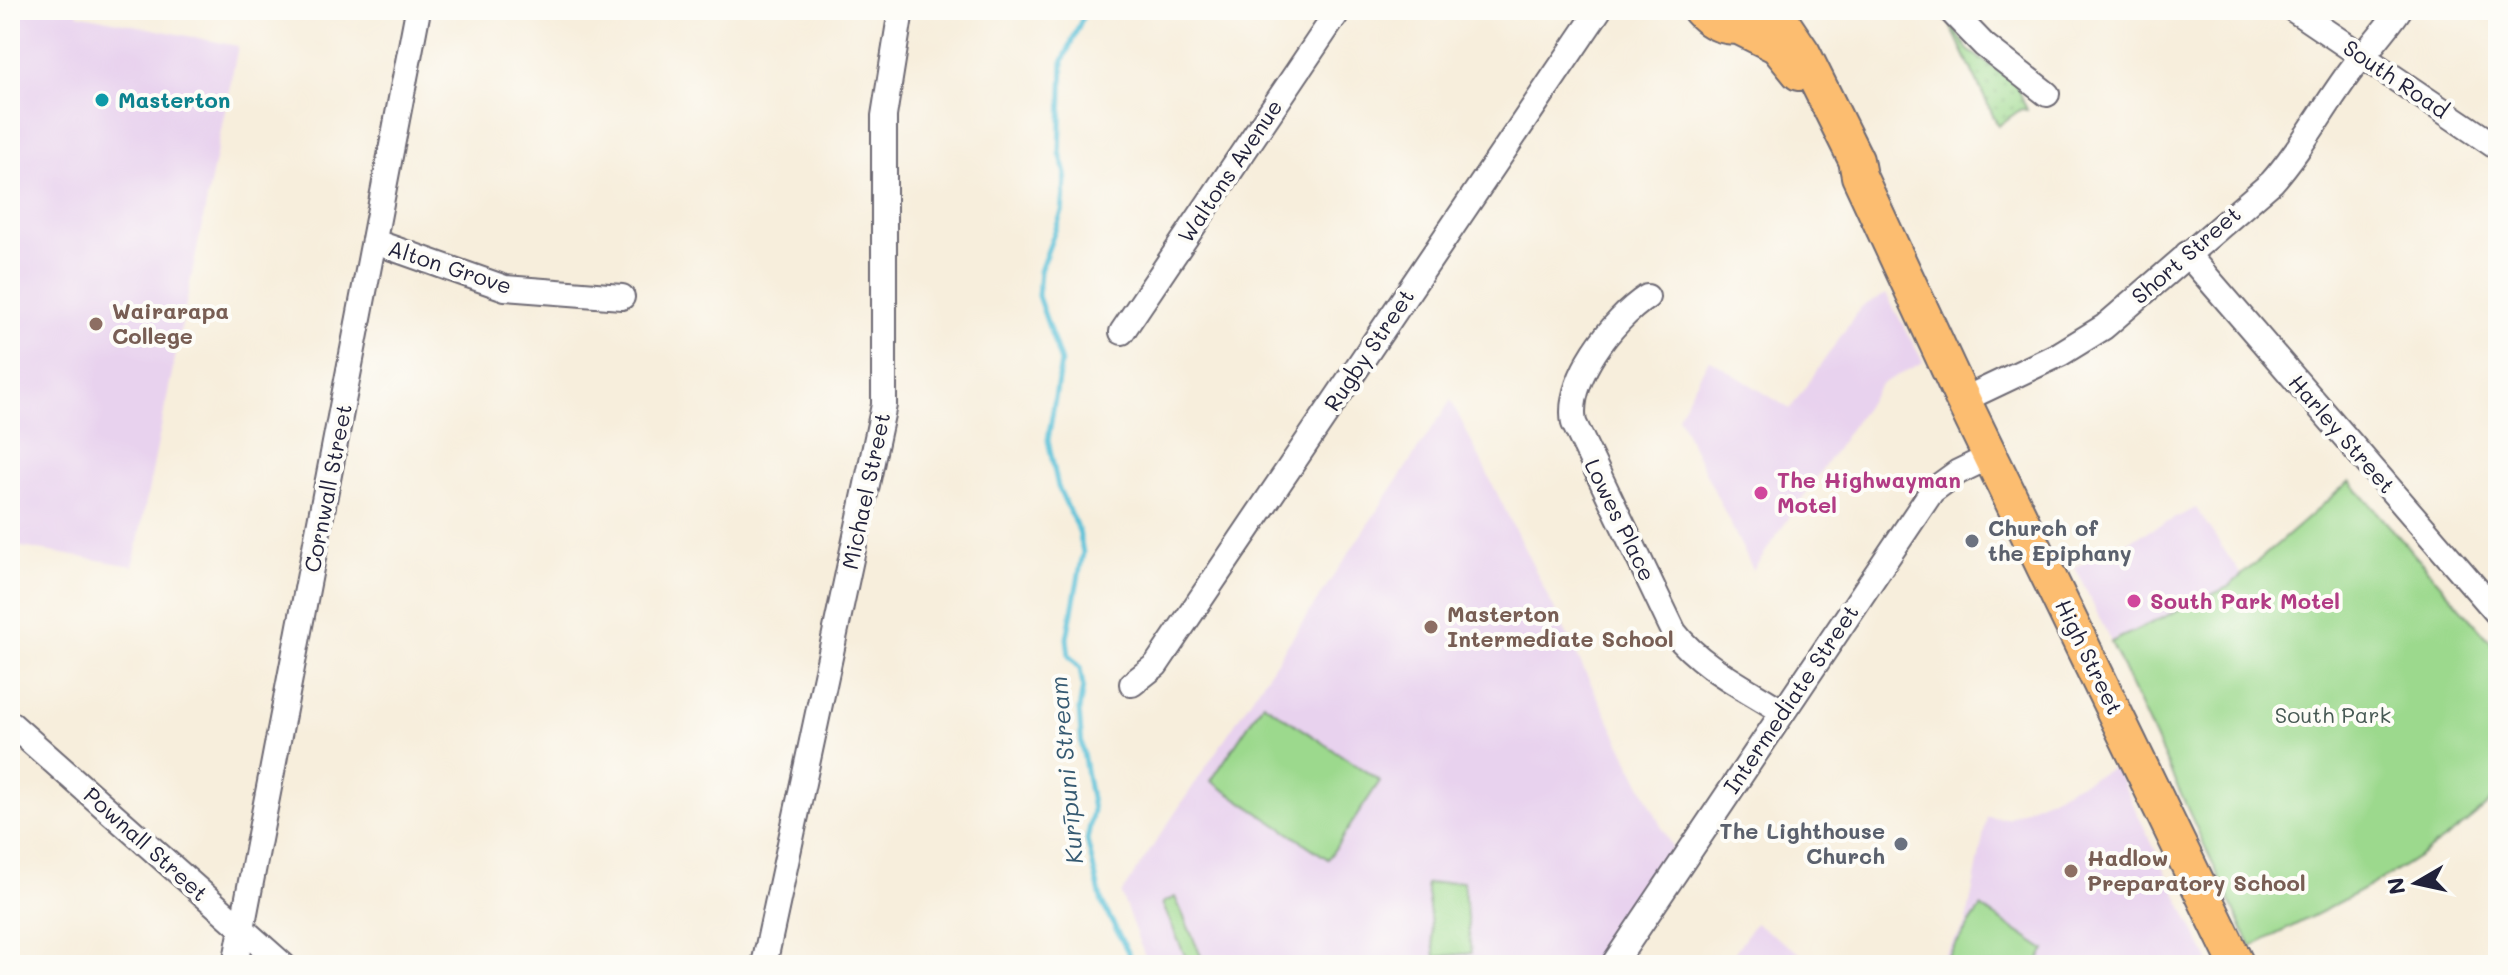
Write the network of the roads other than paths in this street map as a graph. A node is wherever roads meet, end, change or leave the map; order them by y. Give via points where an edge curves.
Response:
1 (418, 10) edge
2 (901, 10) edge
3 (1339, 10) edge
4 (1599, 10) edge
5 (1700, 10) edge
6 (1774, 10) edge
7 (1950, 10) edge
8 (2294, 10) edge
9 (2399, 10) edge
10 (1751, 18) edge
11 (2363, 57) junction
12 (2047, 94) dead end
13 (2498, 148) edge
14 (1859, 176) junction
15 (375, 242) junction
16 (2187, 254) junction
17 (622, 297) dead end
18 (1647, 297) dead end
19 (1122, 332) dead end
20 (1963, 400) junction
21 (1991, 456) junction
22 (2498, 614) edge
23 (1132, 684) dead end
24 (1783, 712) junction
25 (10, 723) edge
26 (242, 929) junction
27 (235, 965) edge
28 (283, 965) edge
29 (764, 965) edge
30 (1613, 965) edge
31 (2237, 965) edge

1 - 15 street, Cornwall Street
2 - 29 street, Michael Street via 884,116 884,405
3 - 19 street, Waltons Avenue
4 - 23 street, Rugby Street via 1156,665
5 - 10 highway, High Street via 1712,22
6 - 14 highway, High Street via 1803,53
7 - 12 street via 1984,45
8 - 11 street, South Road
9 - 11 street, Short Street
10 - 14 highway, High Street via 1790,59 1846,164
11 - 13 street, South Road
11 - 16 street, Short Street via 2288,165
14 - 20 highway, High Street
15 - 17 street, Alton Grove via 505,288
15 - 26 street, Cornwall Street
16 - 20 street, Short Street via 2082,342
16 - 22 street, Harley Street
18 - 24 street, Lowes Place via 1620,318 1576,383 1574,423 1674,632 1705,662
20 - 21 highway, High Street
21 - 24 street, Intermediate Street via 1932,491
21 - 31 highway, High Street
24 - 30 street, Intermediate Street
25 - 26 street, Pownall Street
26 - 27 street, Cornwall Street
26 - 28 street, Pownall Street

